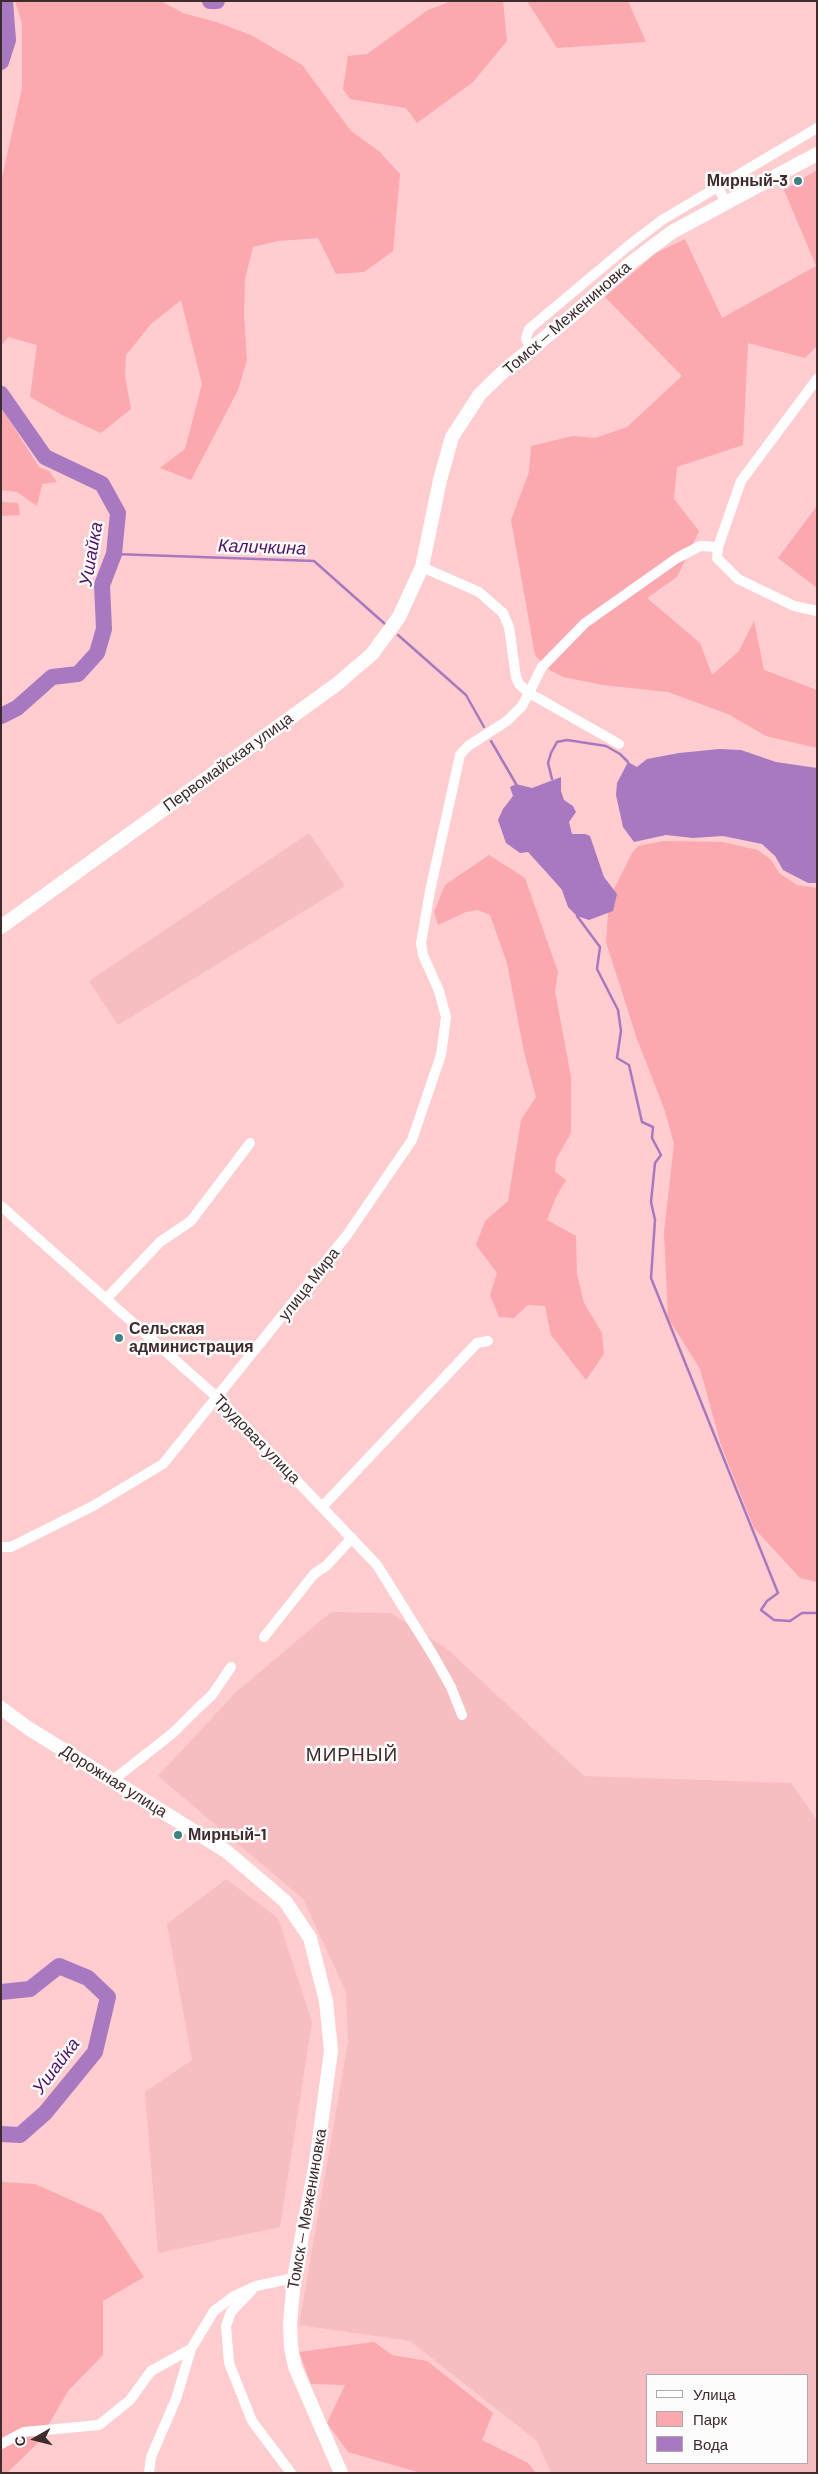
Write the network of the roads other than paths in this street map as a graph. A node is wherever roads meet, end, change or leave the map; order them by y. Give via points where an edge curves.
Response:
1 (817, 128) edge
2 (817, 154) edge
3 (717, 186) junction
4 (726, 202) junction
5 (530, 349) junction
6 (817, 378) edge
7 (718, 547) junction
8 (422, 567) junction
9 (817, 611) edge
10 (529, 693) junction
11 (619, 744) dead end
12 (1, 927) edge
13 (250, 1143) dead end
14 (1, 1206) edge
15 (107, 1298) junction
16 (488, 1341) dead end
17 (218, 1398) junction
18 (322, 1507) junction
19 (352, 1538) junction
20 (1, 1548) edge
21 (264, 1637) dead end
22 (231, 1667) dead end
23 (1, 1708) edge
24 (462, 1715) dead end
25 (113, 1780) junction
26 (310, 1938) joint
27 (294, 2278) junction
28 (256, 2286) junction
29 (192, 2349) junction
30 (1, 2444) edge
31 (149, 2473) edge
32 (291, 2473) edge
33 (341, 2473) edge

1 - 3 street
2 - 4 street, Томск — Межениновка
3 - 4 street
3 - 5 street via 642,235 529,329 526,338
4 - 5 street, Томск — Межениновка via 672,232 632,262
5 - 8 street, Томск — Межениновка via 480,394 452,437
6 - 7 street via 741,481
7 - 9 street via 717,558 738,579 794,606
7 - 10 street, улица Мира via 700,546 676,558 585,623 542,667
8 - 10 street via 479,592 503,613 509,627 516,677
8 - 12 street, Первомайская улица via 399,618 372,654 337,684
10 - 11 street
10 - 17 street, улица Мира via 522,706 507,721 468,746 460,755 422,943 423,955 446,1017 441,1055 412,1140 347,1235
13 - 15 street via 191,1221 160,1242
14 - 15 street, Трудовая улица
15 - 17 street, Трудовая улица
16 - 18 street via 477,1343
17 - 18 street, Трудовая улица
17 - 20 street, улица Мира via 163,1464 93,1506 11,1547
18 - 19 street, Трудовая улица
19 - 21 street via 314,1574
19 - 24 street, Трудовая улица via 377,1565 423,1639 450,1686
22 - 25 street via 217,1688 173,1733
23 - 25 street, Дорожная улица
25 - 26 street, Дорожная улица via 226,1851 285,1901
26 - 27 street, Томск — Межениновка via 326,2001 331,2051 316,2162
27 - 28 street
27 - 33 street, Томск — Межениновка via 290,2324 295,2367
28 - 29 street via 234,2296 214,2311
28 - 32 street via 231,2312 226,2326 229,2363 252,2421
29 - 30 street via 151,2371 130,2400 99,2424 24,2432
29 - 31 street via 176,2399 151,2456

